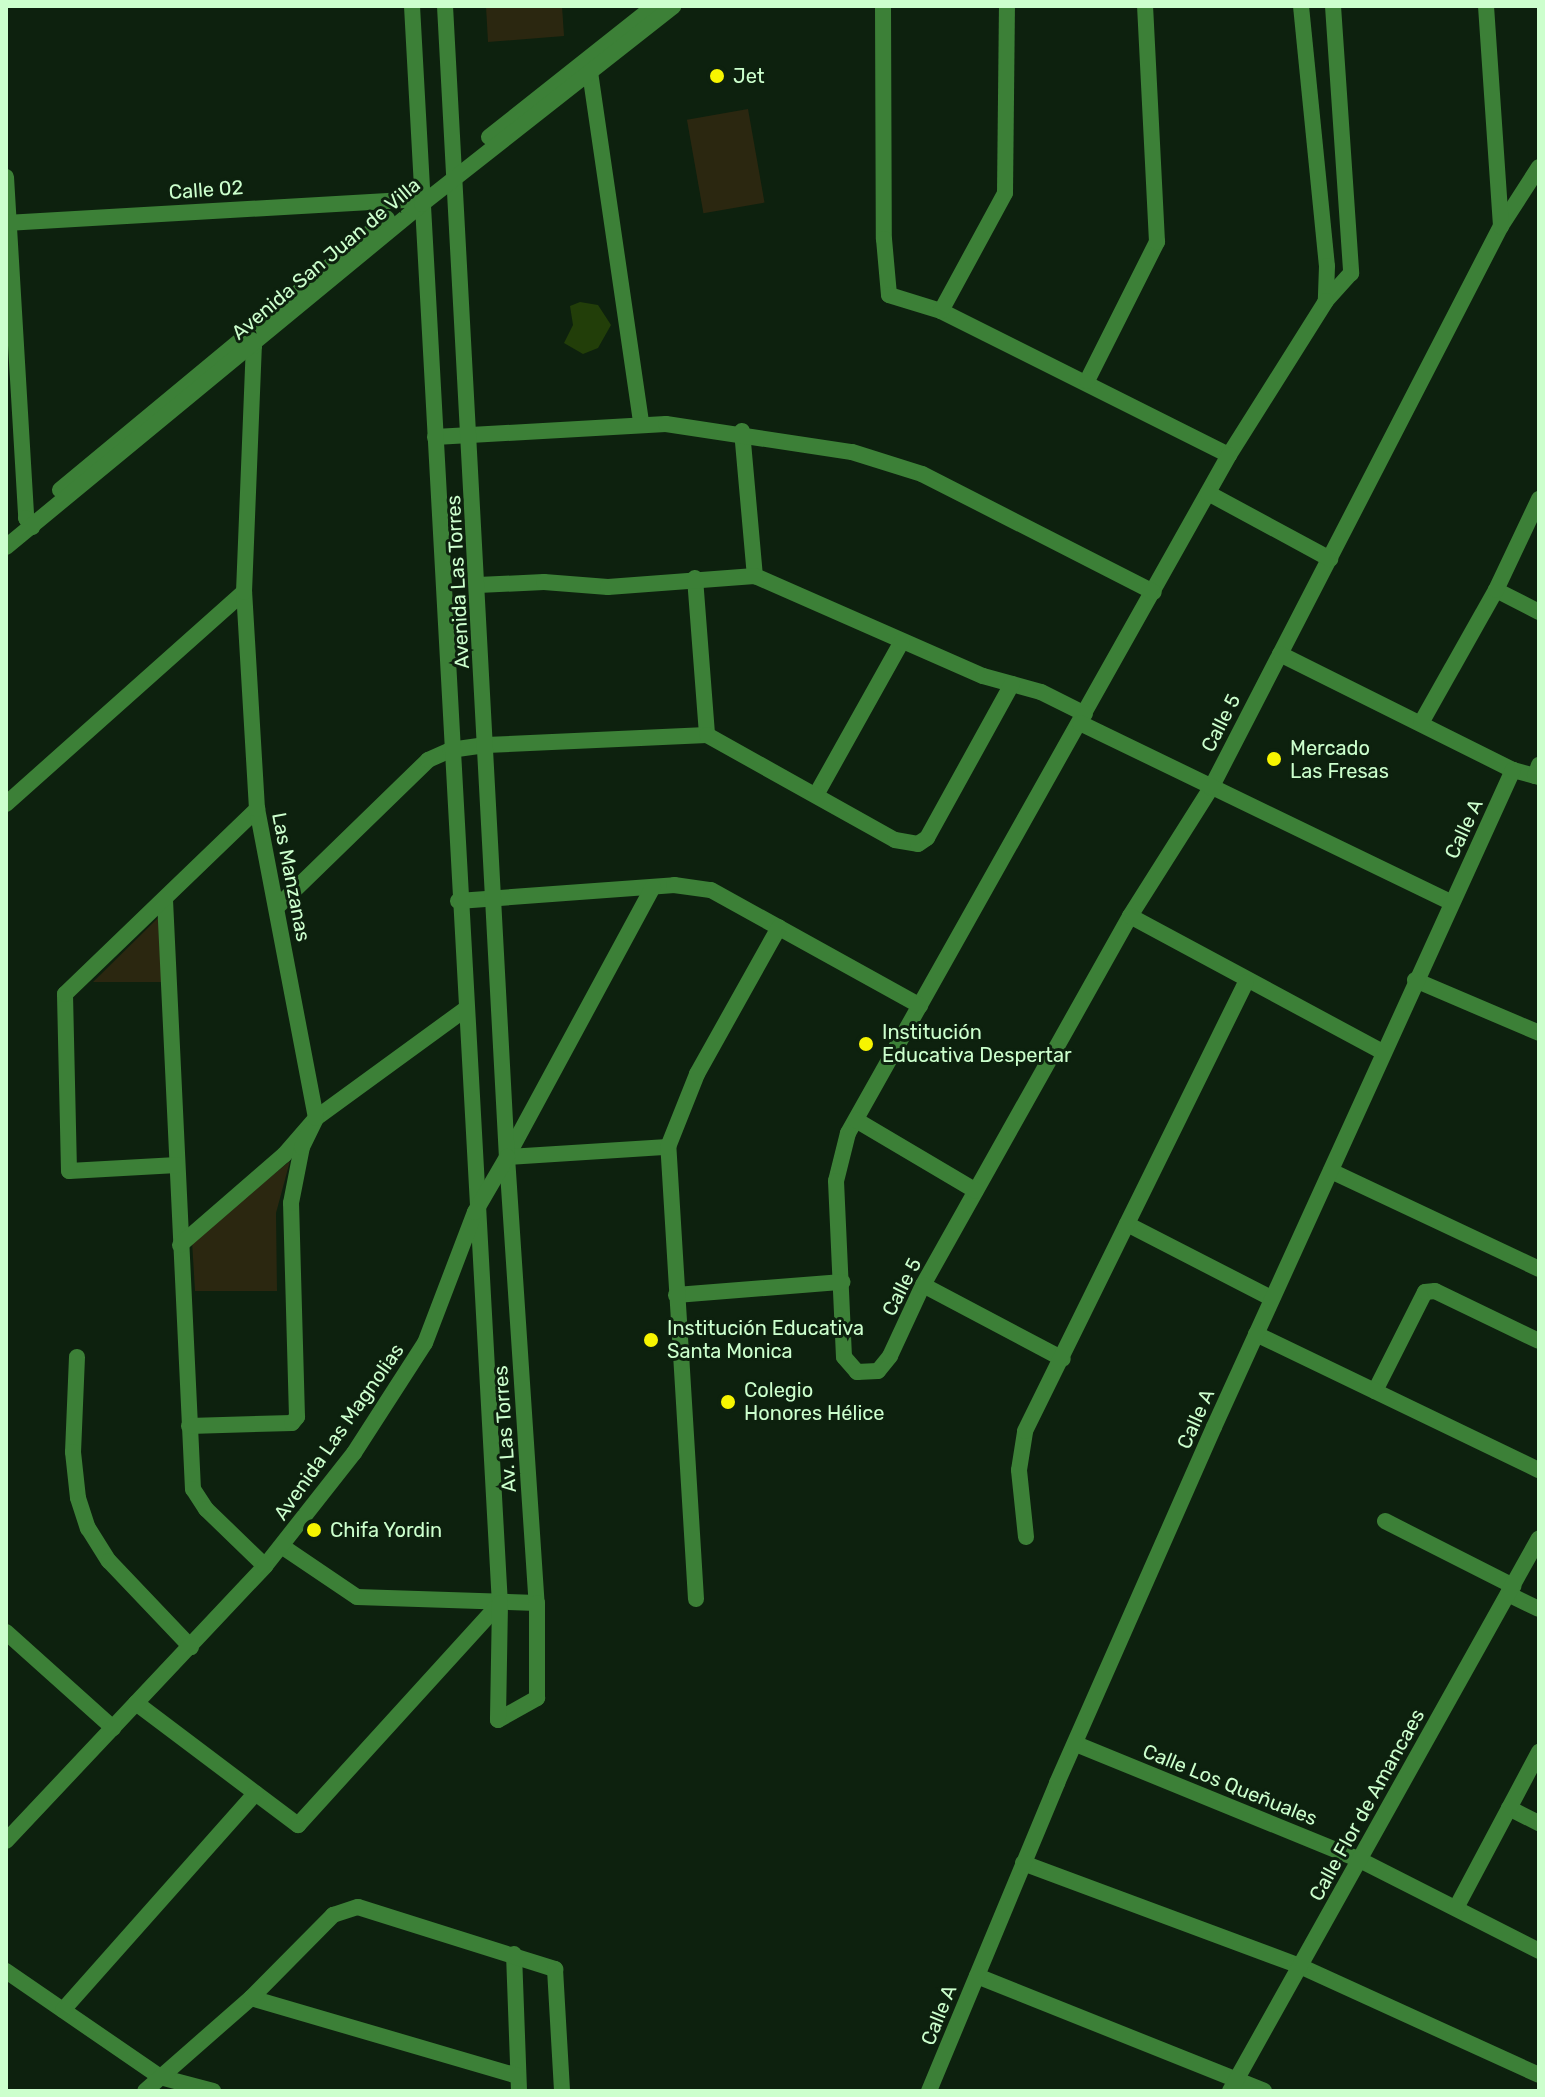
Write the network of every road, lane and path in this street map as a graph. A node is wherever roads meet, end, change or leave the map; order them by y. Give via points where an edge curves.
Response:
1 (412, 6) edge
2 (445, 6) edge
3 (654, 6) edge
4 (674, 6) edge
5 (883, 6) edge
6 (1007, 6) edge
7 (1145, 6) edge
8 (1301, 6) edge
9 (1333, 6) edge
10 (1486, 6) edge
11 (587, 67) junction
12 (1539, 167) edge
13 (455, 171) junction
14 (6, 177) edge
15 (417, 198) junction
16 (7, 222) edge
17 (1501, 226) junction
18 (1326, 301) junction
19 (941, 311) junction
20 (251, 340) junction
21 (1087, 381) junction
22 (641, 423) junction
23 (742, 431) junction
24 (470, 434) junction
25 (435, 437) junction
26 (1229, 455) junction
27 (1208, 493) junction
28 (1539, 499) edge
29 (29, 522) junction
30 (6, 533) edge
31 (6, 547) edge
32 (1330, 559) junction
33 (755, 576) junction
34 (695, 578) junction
35 (478, 585) junction
36 (1496, 590) junction
37 (244, 592) junction
38 (1154, 592) junction
39 (1539, 612) edge
40 (902, 641) junction
41 (1280, 654) junction
42 (1012, 684) junction
43 (1083, 719) junction
44 (1421, 723) junction
45 (707, 735) junction
46 (486, 745) junction
47 (450, 750) junction
48 (1513, 770) junction
49 (1538, 773) edge
50 (1211, 788) junction
51 (816, 795) junction
52 (6, 804) edge
53 (257, 809) junction
54 (653, 887) junction
55 (165, 900) junction
56 (497, 900) junction
57 (458, 901) junction
58 (1452, 903) junction
59 (277, 907) junction
60 (1130, 916) junction
61 (779, 927) junction
62 (1415, 980) junction
63 (1246, 982) junction
64 (920, 1006) junction
65 (464, 1010) junction
66 (1539, 1033) edge
67 (1383, 1052) junction
68 (316, 1118) junction
69 (856, 1120) junction
70 (668, 1147) junction
71 (507, 1157) junction
72 (177, 1165) junction
73 (1331, 1171) junction
74 (976, 1191) junction
75 (475, 1212) junction
76 (1127, 1224) junction
77 (180, 1245) junction
78 (1539, 1269) edge
79 (842, 1282) junction
80 (923, 1285) junction
81 (676, 1295) junction
82 (1271, 1298) junction
83 (1256, 1334) junction
84 (1539, 1341) edge
85 (77, 1357) dead end
86 (1063, 1359) junction
87 (1375, 1391) junction
88 (189, 1426) junction
89 (1539, 1470) edge
90 (1385, 1521) dead end
91 (1026, 1537) dead end
92 (1539, 1538) edge
93 (283, 1547) junction
94 (265, 1566) junction
95 (1511, 1590) junction
96 (696, 1599) dead end
97 (500, 1603) junction
98 (537, 1603) junction
99 (1539, 1609) edge
100 (6, 1632) edge
101 (191, 1647) junction
102 (136, 1703) junction
103 (113, 1728) junction
104 (1076, 1744) junction
105 (1539, 1752) edge
106 (256, 1793) junction
107 (1509, 1808) junction
108 (1539, 1823) edge
109 (6, 1841) edge
110 (1358, 1859) junction
111 (1023, 1863) junction
112 (1456, 1908) junction
113 (1539, 1951) edge
114 (514, 1954) junction
115 (1302, 1967) junction
116 (6, 1971) edge
117 (977, 1976) junction
118 (251, 1998) junction
119 (63, 2010) junction
120 (1539, 2075) edge
121 (160, 2077) junction
122 (518, 2084) edge
123 (1234, 2085) edge
124 (145, 2091) edge
125 (213, 2091) edge
126 (562, 2091) edge
127 (929, 2091) edge
128 (1264, 2091) edge

1 - 15 street, Avenida Las Torres
2 - 13 street, Avenida Las Torres
3 - 11 street, Avenida San Juan de Villa
4 - 11 street, Avenida San Juan de Villa
5 - 19 street via 889,295
6 - 19 street via 1005,193
7 - 21 street via 1157,242
8 - 18 street
9 - 18 street, Calle 5 via 1352,264 1347,284
10 - 17 street
11 - 13 street, Avenida San Juan de Villa
11 - 22 street
12 - 17 street, Calle 5
13 - 15 street, Avenida San Juan de Villa
13 - 24 street, Avenida Las Torres
14 - 16 street
15 - 16 street, Calle 02
15 - 20 street, Avenida San Juan de Villa
15 - 25 street, Avenida Las Torres
16 - 29 street
17 - 32 street, Calle 5
18 - 26 street, Calle 5
19 - 21 street
20 - 29 street, Avenida San Juan de Villa
20 - 37 street, Las Manzanas
21 - 26 street
22 - 23 street
22 - 24 street
23 - 33 street
23 - 38 street via 909,469
24 - 25 street
24 - 35 street, Avenida Las Torres
25 - 47 street, Avenida Las Torres
26 - 27 street, Calle 5
27 - 32 street
27 - 38 street, Calle 5
28 - 36 street
29 - 30 street, Avenida San Juan de Villa
29 - 31 street, Avenida San Juan de Villa
32 - 41 street, Calle 5
33 - 34 street
33 - 40 street
34 - 35 street via 608,587 527,581
34 - 45 street
35 - 46 street, Avenida Las Torres
36 - 39 street
36 - 44 street
37 - 52 street
37 - 53 street, Las Manzanas
38 - 43 street, Calle 5
40 - 42 street
40 - 51 street
41 - 44 street
41 - 50 street, Calle 5
42 - 43 street
42 - 51 street via 923,841 909,845 895,840
43 - 50 street
43 - 64 street, Calle 5
44 - 48 street
45 - 46 street
45 - 51 street
46 - 47 street
46 - 56 street, Avenida Las Torres
47 - 57 street, Avenida Las Magnolias
47 - 59 street via 428,760
48 - 49 street
48 - 58 street, Calle A
50 - 58 street
50 - 60 street, Calle 5
53 - 55 street
53 - 59 street, Las Manzanas
54 - 56 street
54 - 61 street via 711,890
54 - 71 street, Avenida Las Magnolias
55 - 72 street
55 - 72 street via 65,994 69,1171
56 - 57 street
56 - 71 street, Avenida Las Torres
57 - 65 street, Avenida Las Magnolias
58 - 62 street, Calle A
59 - 68 street, Las Manzanas
60 - 63 street
60 - 74 street, Calle 5
61 - 64 street
61 - 70 street via 697,1074
62 - 66 street
62 - 67 street, Calle A
63 - 67 street
63 - 76 street
64 - 69 street, Calle 5
65 - 68 street
65 - 75 street, Avenida Las Magnolias
67 - 73 street, Calle A
68 - 77 street via 284,1155
68 - 88 street via 302,1147 291,1203 295,1421
69 - 74 street
69 - 79 street, Calle 5 via 842,1148 836,1181
70 - 71 street
70 - 81 street
71 - 75 street, Avenida Las Magnolias
71 - 98 street, Av. Las Torres
72 - 77 street
73 - 78 street
73 - 82 street, Calle A
74 - 80 street, Calle 5
75 - 93 street, Avenida Las Magnolias via 419,1353 354,1453
75 - 97 street, Av. Las Torres
76 - 82 street
76 - 86 street
77 - 88 street
79 - 80 street, Calle 5 via 844,1357 852,1369 865,1374 883,1366
79 - 81 street
80 - 86 street
81 - 96 street
82 - 83 street, Calle A
83 - 87 street
83 - 104 street, Calle A
84 - 87 street via 1435,1291 1425,1292
85 - 101 street via 73,1452 78,1498 88,1528 109,1561
86 - 91 street via 1022,1443
87 - 89 street
88 - 94 street via 198,1500
90 - 95 street
92 - 95 street, Calle Flor de Amancaes
93 - 94 street, Avenida Las Magnolias
93 - 97 street via 357,1597
94 - 101 street, Avenida Las Magnolias
95 - 99 street
95 - 110 street, Calle Flor de Amancaes
97 - 98 street
97 - 98 street, Av. Las Torres via 498,1720 537,1698
97 - 106 street via 298,1825
100 - 103 street
101 - 102 street, Avenida Las Magnolias
102 - 103 street, Avenida Las Magnolias
102 - 106 street
103 - 109 street, Avenida Las Magnolias
104 - 110 street, Calle Los Queñuales
104 - 111 street, Calle A
105 - 107 street
106 - 119 street
107 - 108 street
107 - 112 street
110 - 112 street, Calle Los Queñuales
110 - 115 street, Calle Flor de Amancaes
111 - 115 street
111 - 117 street, Calle A
112 - 113 street, Calle Los Queñuales
114 - 118 street via 370,1909 347,1908 333,1915
114 - 122 street
114 - 126 street via 555,1969
115 - 120 street
115 - 123 street, Calle Flor de Amancaes
116 - 119 street
117 - 123 street
117 - 127 street, Calle A
118 - 121 street
118 - 122 street
119 - 121 street
121 - 124 street
121 - 125 street
123 - 128 street

